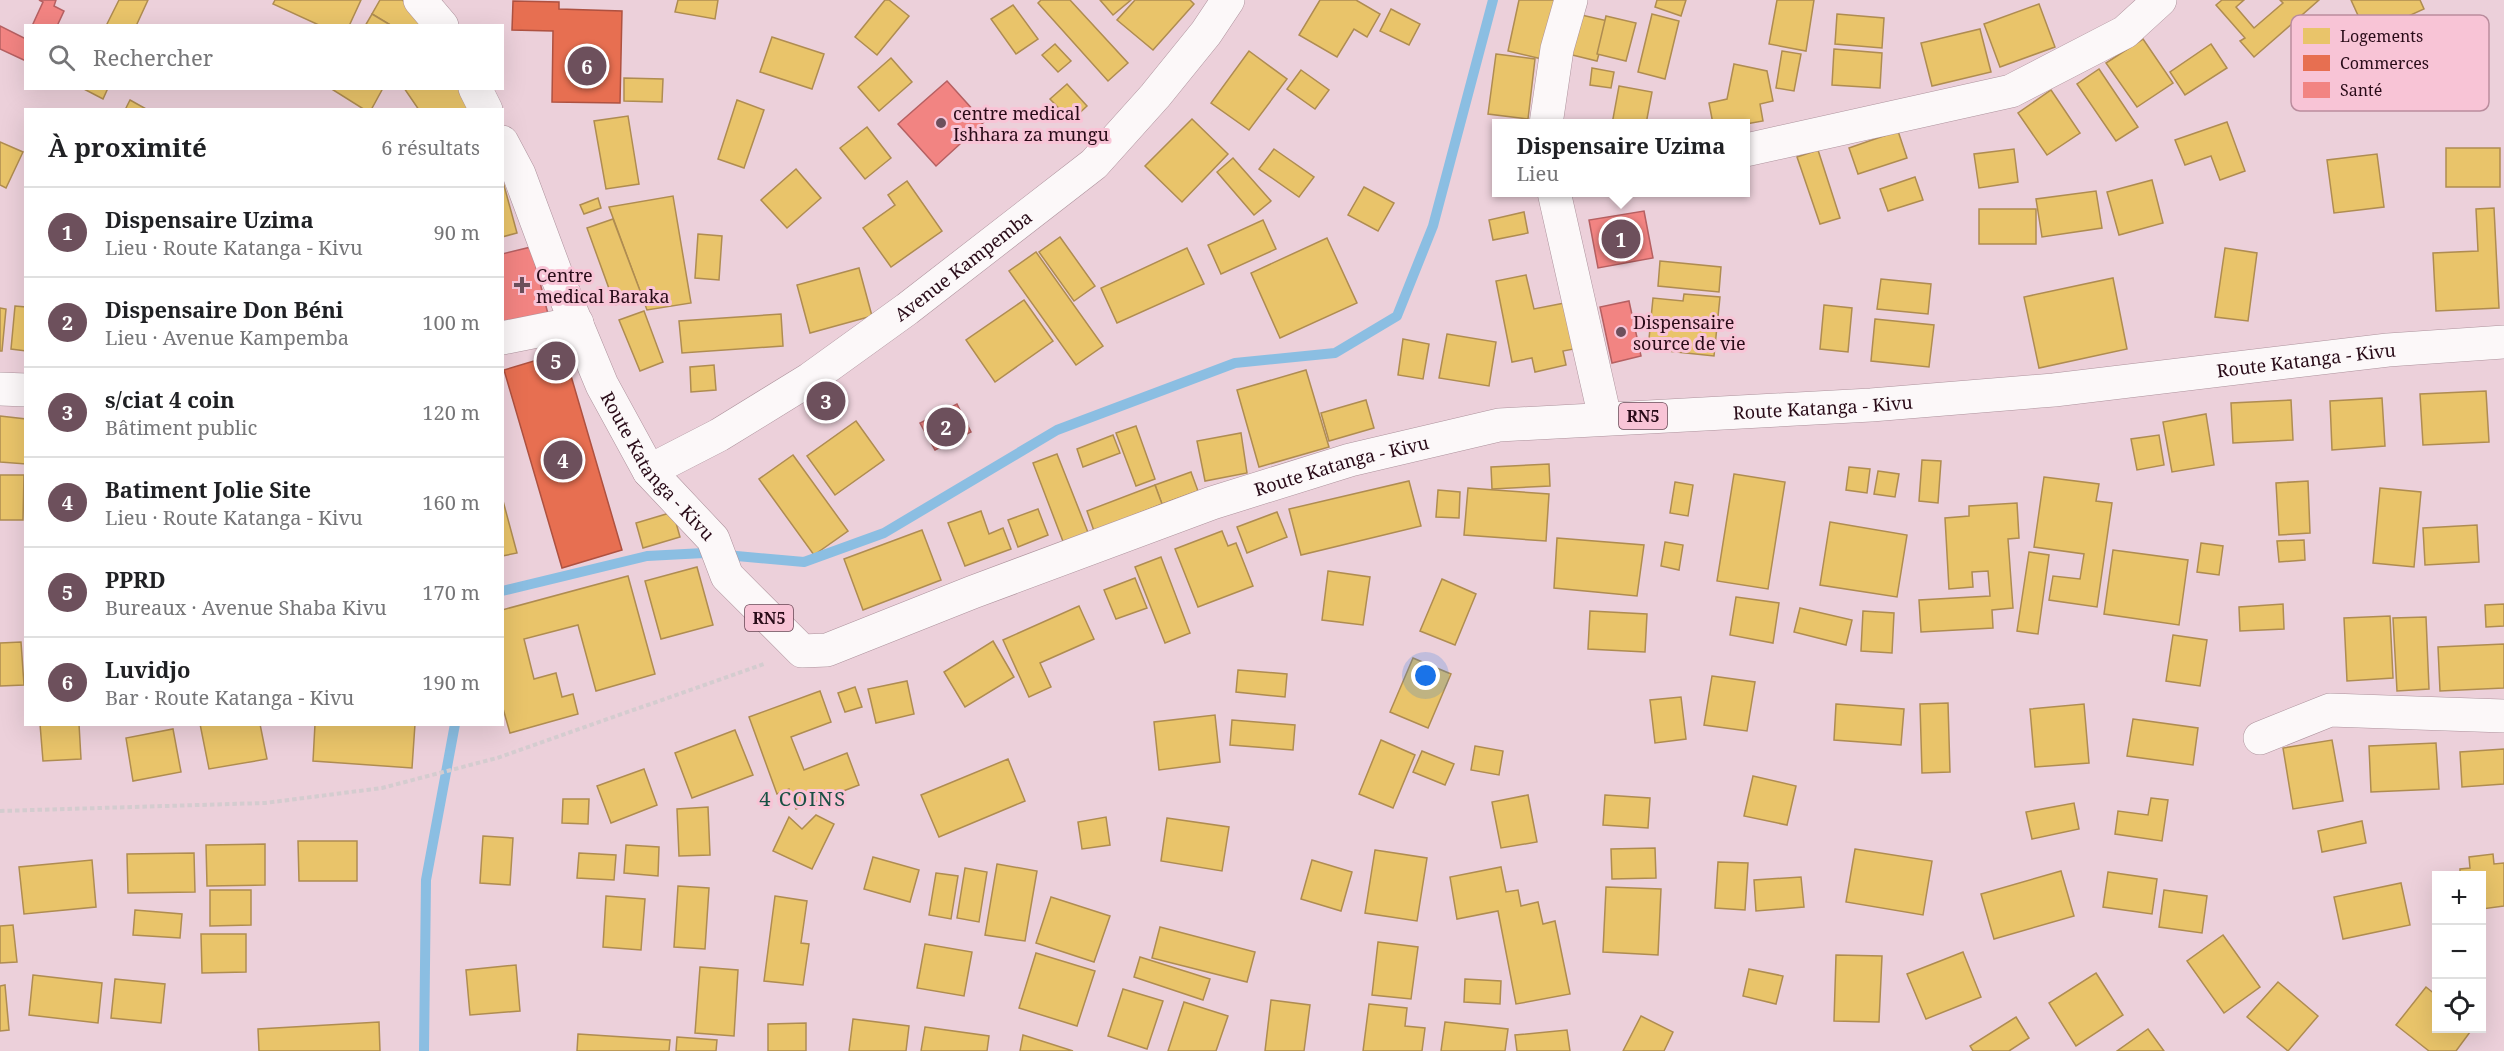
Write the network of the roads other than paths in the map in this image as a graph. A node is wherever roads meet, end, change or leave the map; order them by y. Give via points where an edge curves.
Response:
1 (1228, 0) edge
2 (1571, 0) edge
3 (2160, 0) edge
4 (476, 90) edge
5 (485, 108) edge
6 (1547, 119) edge
7 (504, 146) edge
8 (1750, 149) edge
9 (1555, 197) edge
10 (577, 323) junction
11 (504, 338) edge
12 (2504, 342) edge
13 (0, 389) edge
14 (24, 390) edge
15 (1605, 418) junction
16 (649, 471) junction
17 (2504, 716) edge
18 (2260, 738) dead end

1 - 16 main road, Avenue Kampemba via 1155,96 1086,170 810,379 719,435
2 - 6 main road via 1557,49
3 - 8 main road via 2125,32 2011,91
4 - 5 main road
7 - 10 main road, Route Katanga - Kivu / RN5 via 519,174
9 - 15 main road
10 - 11 main road
10 - 16 main road, Route Katanga - Kivu / RN5 via 602,385
12 - 15 main road, Route Katanga - Kivu / RN5 via 2388,350 2054,390 1871,405
13 - 14 main road
15 - 16 main road, Route Katanga - Kivu / RN5 via 1499,425 1350,460 1212,502 826,650 802,651 727,576 713,539
17 - 18 main road via 2330,711

